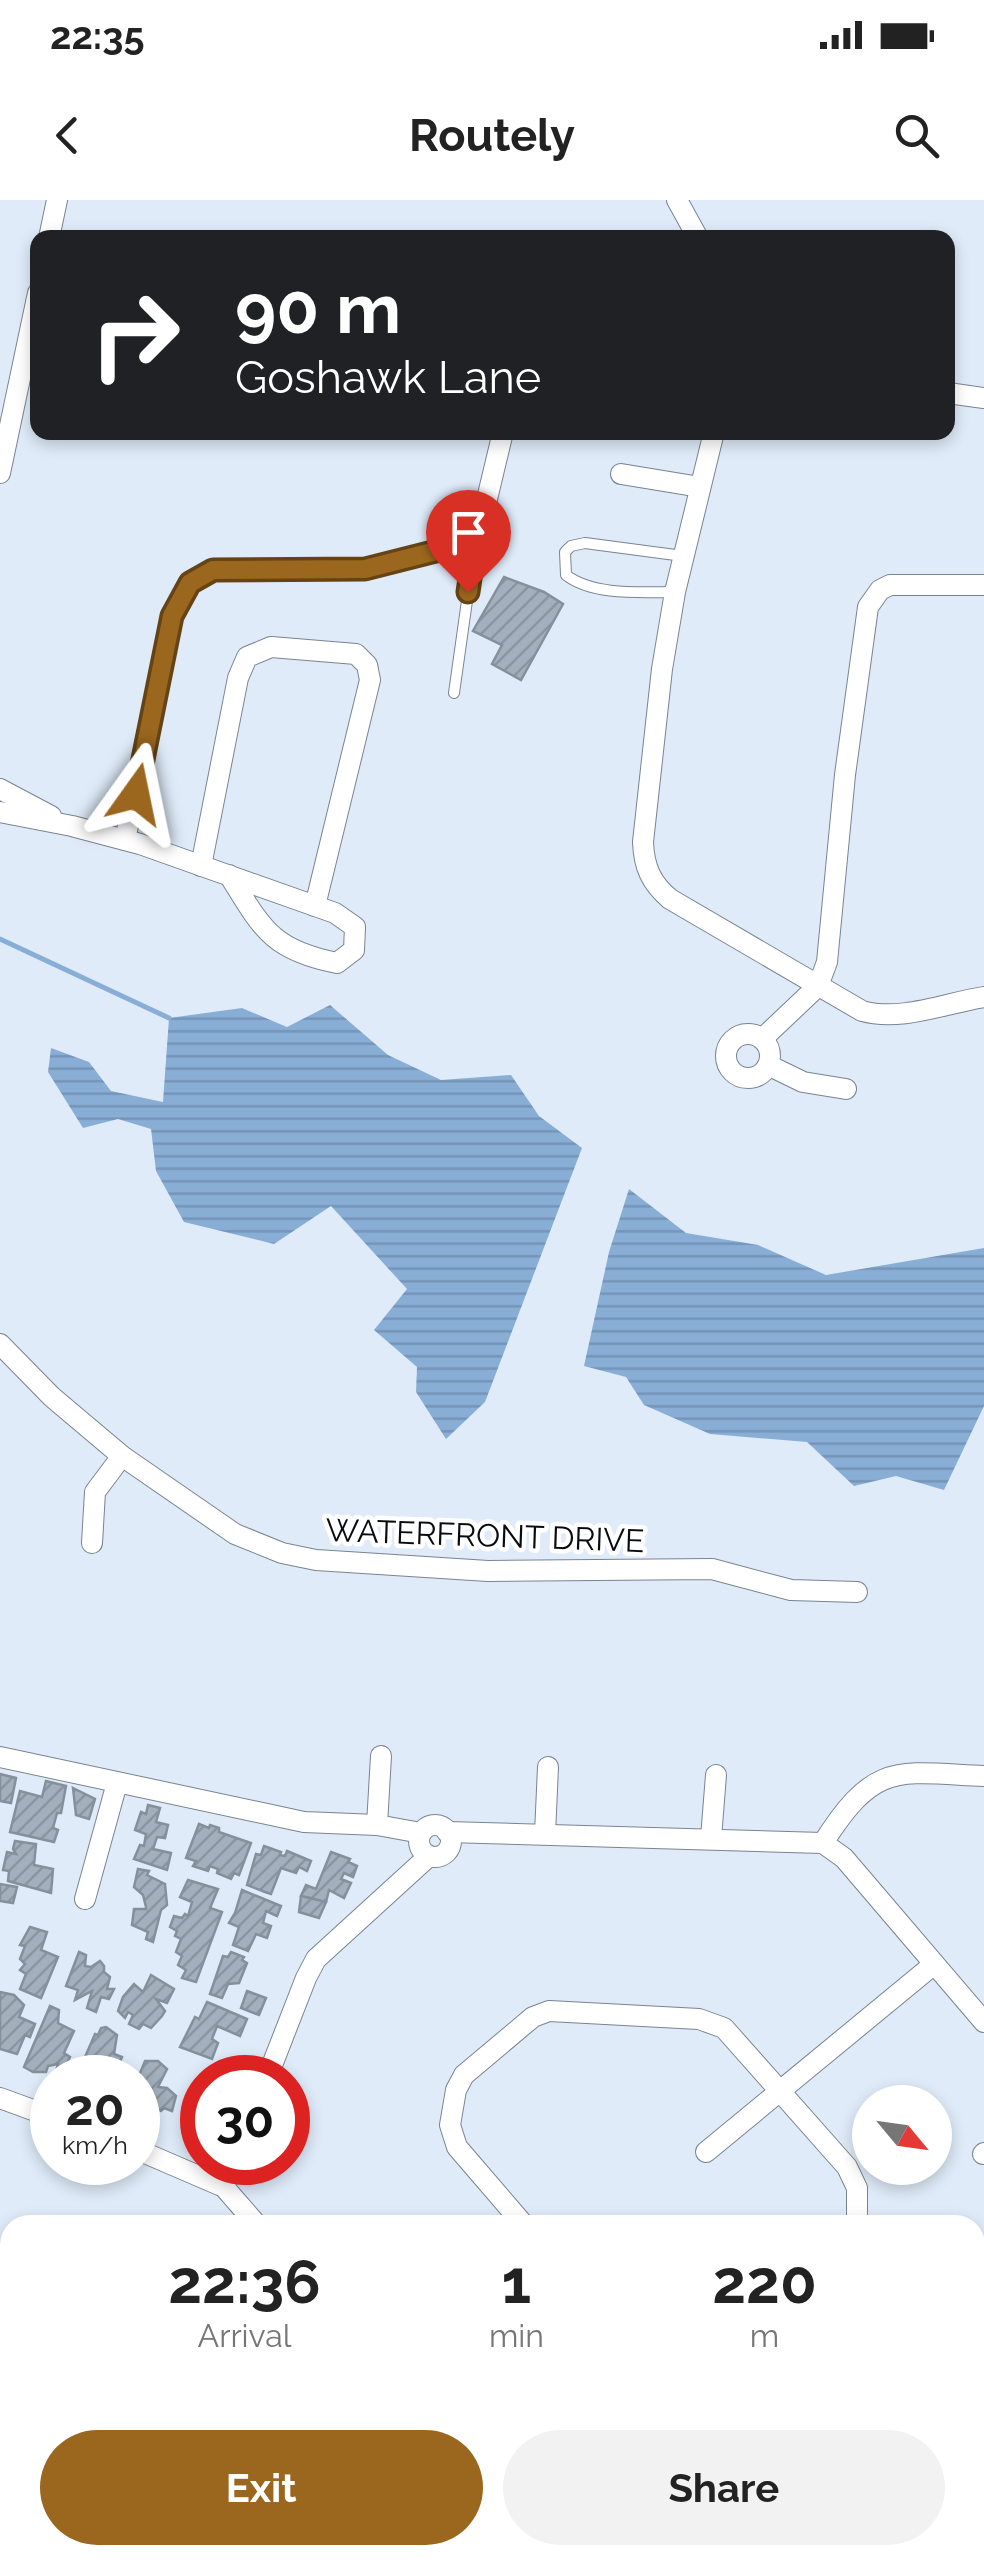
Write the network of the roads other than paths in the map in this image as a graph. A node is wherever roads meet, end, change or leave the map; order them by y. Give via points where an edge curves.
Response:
1 (57, 200) edge
2 (676, 200) edge
3 (51, 230) edge
4 (693, 230) edge
5 (30, 356) edge
6 (955, 394) edge
7 (984, 398) edge
8 (501, 440) edge
9 (712, 440) edge
10 (0, 474) edge
11 (620, 474) dead end
12 (700, 487) junction
13 (477, 531) junction
14 (683, 556) junction
15 (984, 585) edge
16 (675, 592) junction
17 (454, 693) dead end
18 (0, 789) edge
19 (0, 812) edge
20 (72, 826) junction
21 (125, 840) junction
22 (201, 866) junction
23 (229, 874) junction
24 (315, 906) junction
25 (818, 986) junction
26 (984, 997) edge
27 (762, 1038) junction
28 (768, 1064) junction
29 (846, 1089) dead end
30 (0, 1344) edge
31 (122, 1456) junction
32 (92, 1543) dead end
33 (857, 1592) dead end
34 (381, 1756) dead end
35 (0, 1757) edge
36 (548, 1767) dead end
37 (716, 1775) dead end
38 (984, 1776) edge
39 (116, 1783) junction
40 (376, 1825) junction
41 (448, 1832) junction
42 (421, 1833) junction
43 (545, 1834) junction
44 (711, 1838) junction
45 (823, 1843) junction
46 (429, 1856) junction
47 (85, 1899) dead end
48 (933, 1965) junction
49 (984, 2022) edge
50 (275, 2055) edge
51 (780, 2089) junction
52 (0, 2098) edge
53 (30, 2109) edge
54 (706, 2152) dead end
55 (160, 2159) edge
56 (224, 2187) joint
57 (248, 2215) edge
58 (515, 2215) edge
59 (857, 2215) edge

1 - 3 street
2 - 4 street
5 - 10 street
6 - 7 street
8 - 13 street
9 - 12 street
11 - 12 street
12 - 14 street
13 - 17 lane
13 - 21 street via 456,546 365,569 227,569 197,577 172,616
14 - 16 street
14 - 16 lane via 585,543 571,546 563,560 566,575 580,583
15 - 25 street via 890,585 868,607 844,775 831,941
16 - 25 street via 644,842 648,872 670,899
18 - 20 street
19 - 20 street
20 - 21 street
21 - 22 street
22 - 23 street
22 - 24 street via 238,678 248,657 271,647 356,654 370,680
23 - 24 street
23 - 24 street via 276,941 343,961 354,950 355,927
25 - 26 street via 877,1015
25 - 27 street
27 - 28 street
27 - 28 street via 734,1038 725,1056 744,1078
28 - 29 street via 804,1082
30 - 31 street, WATERFRONT DRIVE
31 - 32 street via 95,1492
31 - 33 street, WATERFRONT DRIVE via 236,1534 297,1557 488,1571 712,1569 791,1590
34 - 40 street
35 - 39 street
36 - 43 street
37 - 44 street
38 - 45 street via 892,1774 856,1799
39 - 40 street via 304,1822
39 - 47 street
40 - 42 street
41 - 42 street via 435,1825
41 - 43 street
41 - 46 street via 447,1851
42 - 46 street via 419,1845
43 - 44 street
44 - 45 street
45 - 48 street via 844,1858
46 - 50 street via 316,1959
48 - 49 street
48 - 51 street
51 - 54 street
51 - 58 street via 732,2034 710,2022 538,2014 464,2075 450,2125 457,2148
51 - 59 street via 852,2174
52 - 53 street
55 - 56 street
56 - 57 street

